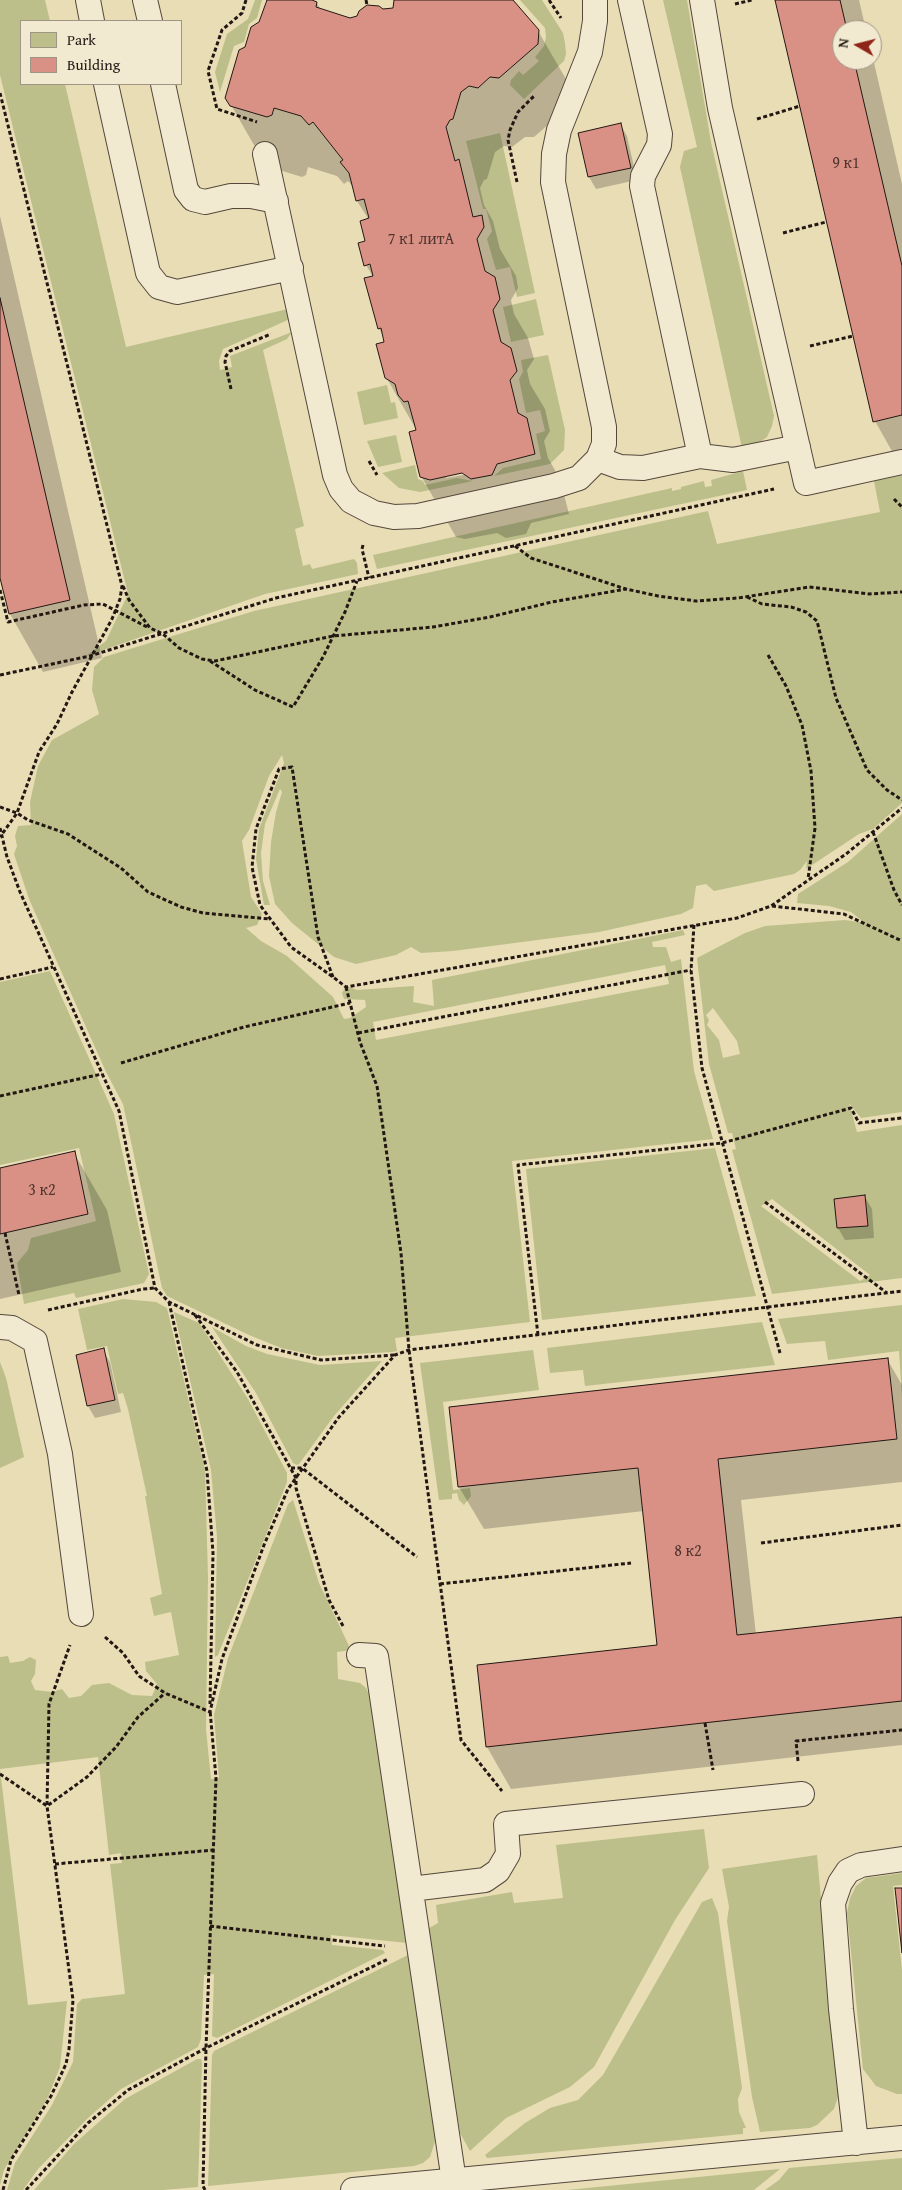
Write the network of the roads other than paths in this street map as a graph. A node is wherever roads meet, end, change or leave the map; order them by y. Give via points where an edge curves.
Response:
1 (88, 0) edge
2 (145, 0) edge
3 (595, 0) edge
4 (630, 0) edge
5 (702, 0) edge
6 (92, 20) edge
7 (150, 20) edge
8 (106, 85) edge
9 (163, 85) edge
10 (265, 154) dead end
11 (276, 201) junction
12 (291, 268) junction
13 (798, 446) junction
14 (700, 456) junction
15 (598, 459) junction
16 (902, 462) edge
17 (0, 1327) edge
18 (80, 1614) road end
19 (359, 1655) road end
20 (802, 1794) road end
21 (902, 1859) edge
22 (411, 1889) junction
23 (902, 2138) edge
24 (856, 2143) junction
25 (454, 2181) junction
26 (353, 2190) edge

1 - 6 lane
2 - 7 lane
3 - 15 lane via 590,52 559,130 553,182 604,427 604,444
4 - 14 lane via 660,134 659,145 642,176 642,186
5 - 13 lane via 724,128
8 - 12 lane via 148,273 159,287 177,292
9 - 11 lane via 186,190 193,199 205,202 231,196 251,196
10 - 11 lane
11 - 12 lane
12 - 15 lane via 335,475 341,489 352,501 374,513 394,517 418,516 554,486 579,478
13 - 14 lane via 733,460
13 - 16 lane via 806,483
14 - 15 lane via 643,468 620,467
17 - 18 lane via 12,1328 36,1341 60,1454
19 - 22 lane via 376,1656
20 - 22 lane via 506,1824 508,1854 498,1871 485,1880
21 - 24 lane via 861,1864 848,1871 833,1903
22 - 25 lane via 414,1948
23 - 24 lane
24 - 25 lane
25 - 26 lane

